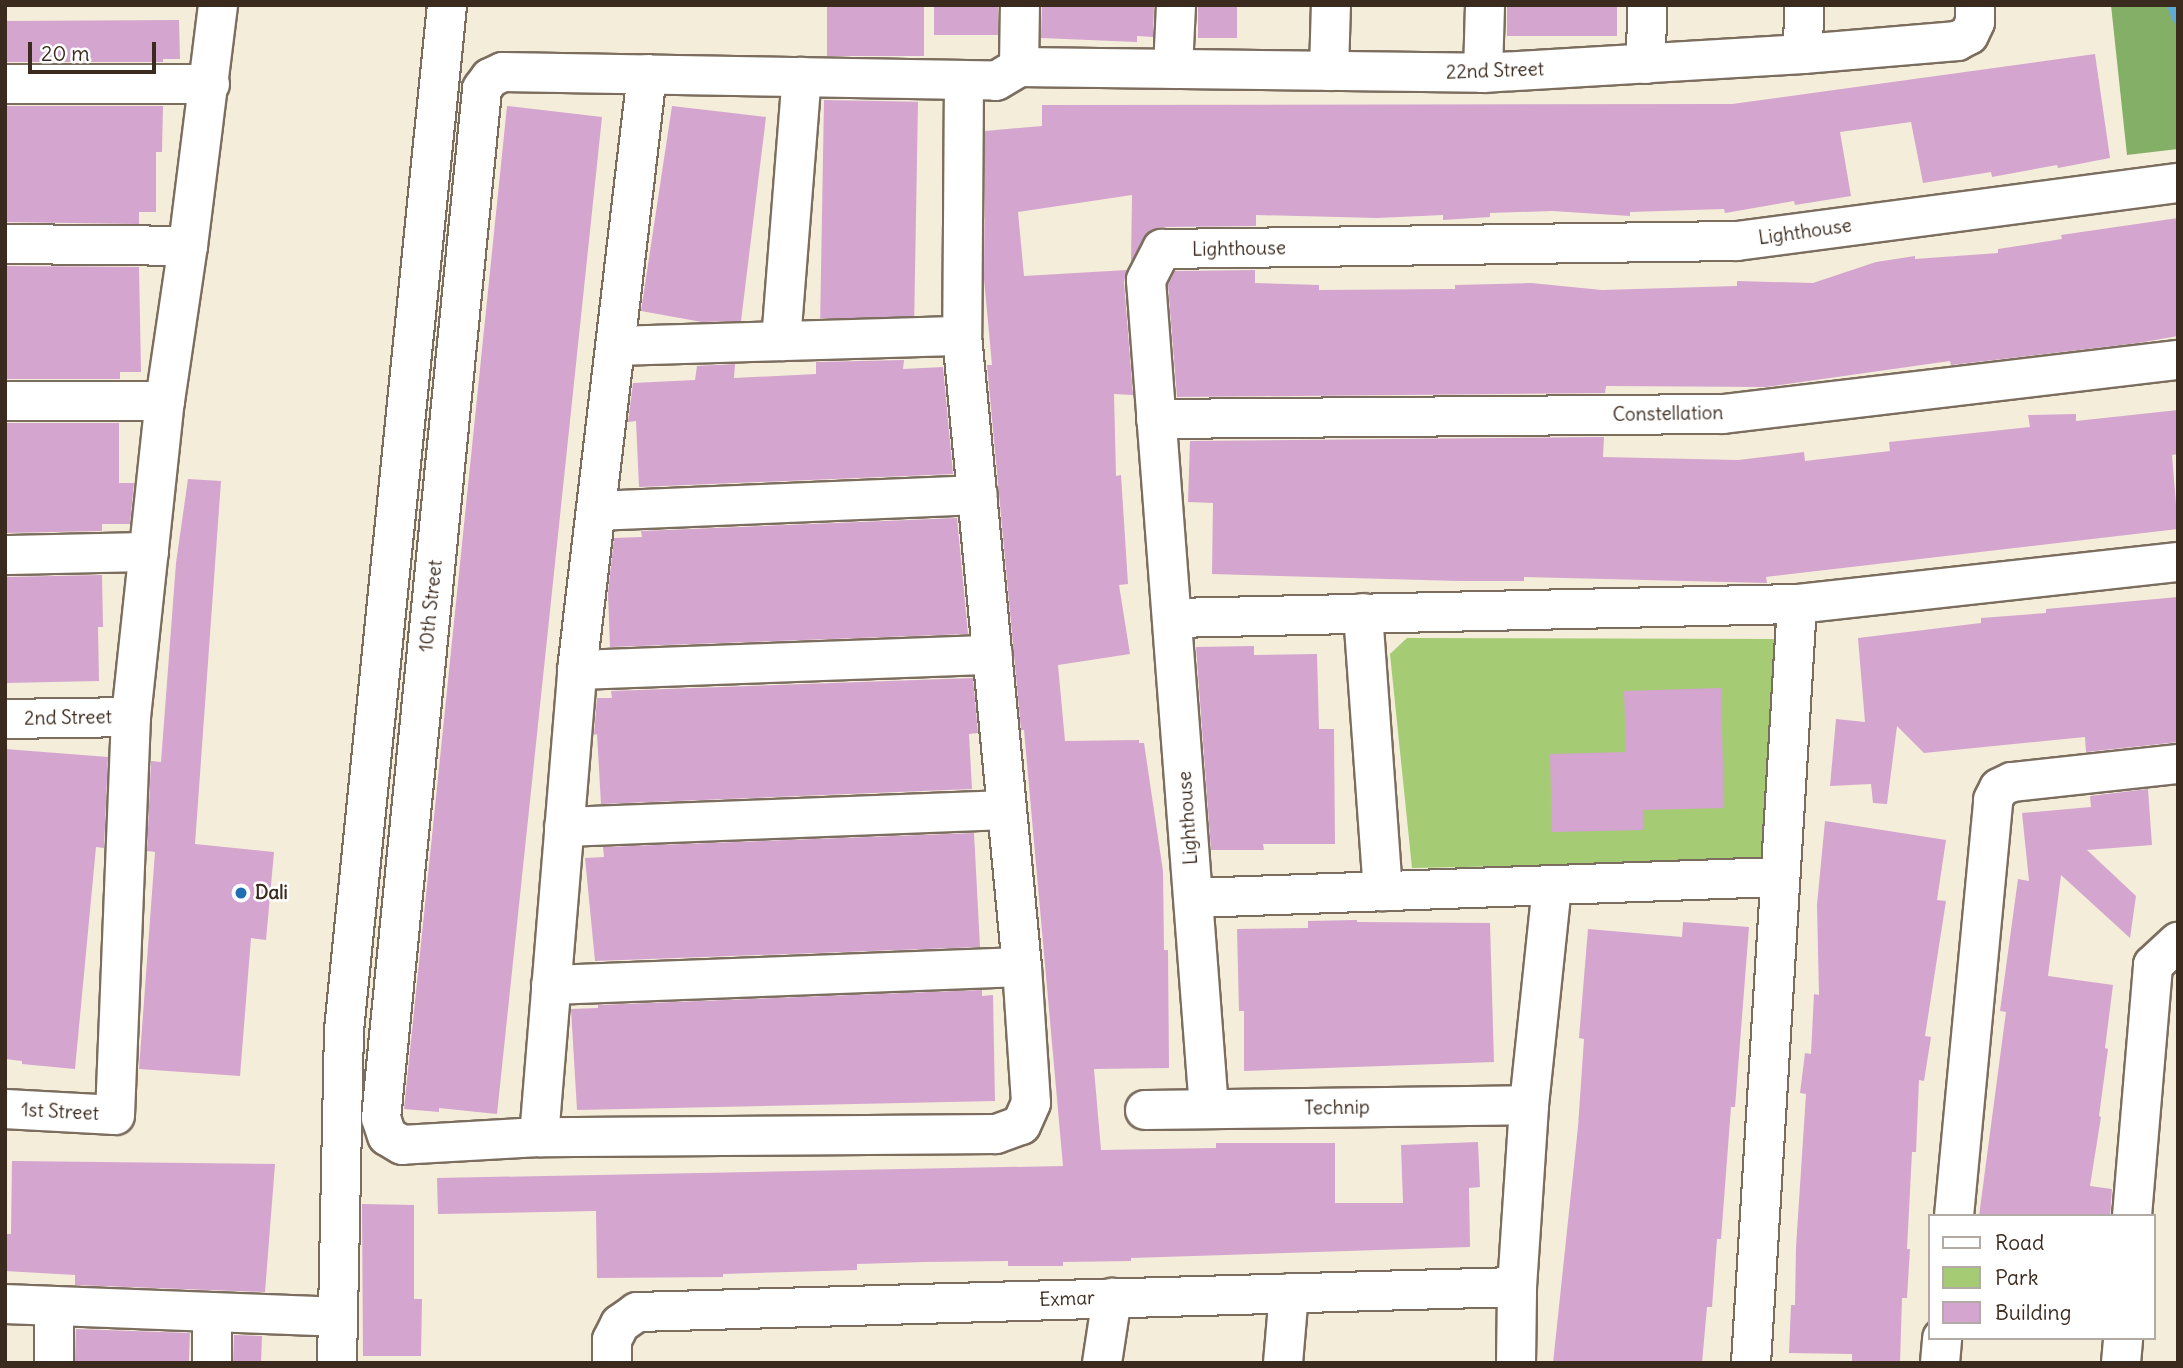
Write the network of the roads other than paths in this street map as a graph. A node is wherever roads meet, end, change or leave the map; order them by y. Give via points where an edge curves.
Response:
1 (218, 5) edge
2 (447, 5) edge
3 (1020, 5) edge
4 (1176, 5) edge
5 (1331, 5) edge
6 (1485, 5) edge
7 (1647, 5) edge
8 (1804, 5) edge
9 (1972, 20) edge
10 (1803, 54) junction
11 (1646, 64) junction
12 (1019, 67) junction
13 (1173, 69) junction
14 (1329, 71) junction
15 (647, 74) junction
16 (1483, 74) junction
17 (802, 77) junction
18 (964, 80) junction
19 (5, 84) edge
20 (210, 84) junction
21 (2178, 183) edge
22 (5, 244) edge
23 (187, 246) junction
24 (962, 336) junction
25 (781, 341) junction
26 (617, 346) junction
27 (2178, 360) edge
28 (5, 401) edge
29 (165, 401) junction
30 (1156, 419) junction
31 (978, 495) junction
32 (596, 511) junction
33 (149, 552) junction
34 (5, 555) edge
35 (2178, 562) edge
36 (1797, 604) junction
37 (1363, 613) junction
38 (1174, 618) junction
39 (993, 655) junction
40 (577, 670) junction
41 (131, 717) junction
42 (5, 719) edge
43 (2178, 764) edge
44 (1007, 810) junction
45 (564, 827) junction
46 (1779, 877) junction
47 (1552, 885) junction
48 (1383, 891) junction
49 (1194, 898) junction
50 (2178, 942) edge
51 (1022, 967) junction
52 (551, 985) junction
53 (1529, 1105) junction
54 (5, 1109) edge
55 (1209, 1109) junction
56 (1145, 1110) dead end
57 (539, 1137) junction
58 (1954, 1214) edge
59 (2133, 1214) edge
60 (1517, 1287) junction
61 (1289, 1293) junction
62 (1112, 1298) junction
63 (5, 1304) edge
64 (54, 1306) junction
65 (212, 1312) junction
66 (337, 1317) junction
67 (1942, 1340) edge
68 (2123, 1340) edge
69 (54, 1363) edge
70 (212, 1363) edge
71 (337, 1363) edge
72 (612, 1363) edge
73 (1102, 1363) edge
74 (1283, 1363) edge
75 (1516, 1363) edge
76 (1751, 1363) edge
77 (1940, 1363) edge
78 (2120, 1363) edge

1 - 20 street
2 - 66 street via 344,1030
3 - 12 street
4 - 13 street
5 - 14 street
6 - 16 street
7 - 11 street
8 - 10 street
9 - 10 street, 22nd Street via 1957,41
10 - 11 street, 22nd Street
11 - 16 street, 22nd Street
12 - 13 street, 22nd Street
12 - 18 street via 996,80
13 - 14 street, 22nd Street
14 - 16 street, 22nd Street
15 - 17 street
15 - 26 street
15 - 57 street, 10th Street via 503,72 490,78 482,89 381,1118 387,1136 402,1145
17 - 18 street
17 - 25 street
18 - 24 street
19 - 20 street
20 - 23 street
21 - 30 street, Lighthouse via 1737,242 1162,250 1146,280
22 - 23 street
23 - 29 street
24 - 25 street
24 - 31 street
25 - 26 street
26 - 32 street
27 - 30 street, Constellation via 1723,414
28 - 29 street
29 - 33 street
30 - 38 street, Lighthouse
31 - 32 street
31 - 39 street
32 - 40 street
33 - 34 street
33 - 41 street
35 - 36 street
36 - 37 street
36 - 46 street
37 - 38 street
37 - 48 street
38 - 49 street, Lighthouse
39 - 40 street
39 - 44 street
40 - 45 street
41 - 42 street, 2nd Street
41 - 54 street, 1st Street via 115,1115
43 - 58 street via 2012,782 1999,788 1993,800
44 - 45 street
44 - 51 street
45 - 52 street
46 - 47 street
46 - 76 street
47 - 48 street
47 - 53 street
48 - 49 street
49 - 55 street, Lighthouse
50 - 59 street via 2153,965
51 - 52 street
51 - 57 street via 1031,1104 1021,1125 996,1134
52 - 57 street
53 - 55 street, Technip
53 - 60 street
55 - 56 street, Technip
60 - 61 street, Exmar
60 - 75 street
61 - 62 street, Exmar
61 - 74 street
62 - 72 street, Exmar via 637,1312 620,1324 612,1340
62 - 73 street
63 - 64 street
64 - 65 street
64 - 69 street
65 - 66 street
65 - 70 street
66 - 71 street
67 - 77 street
68 - 78 street

